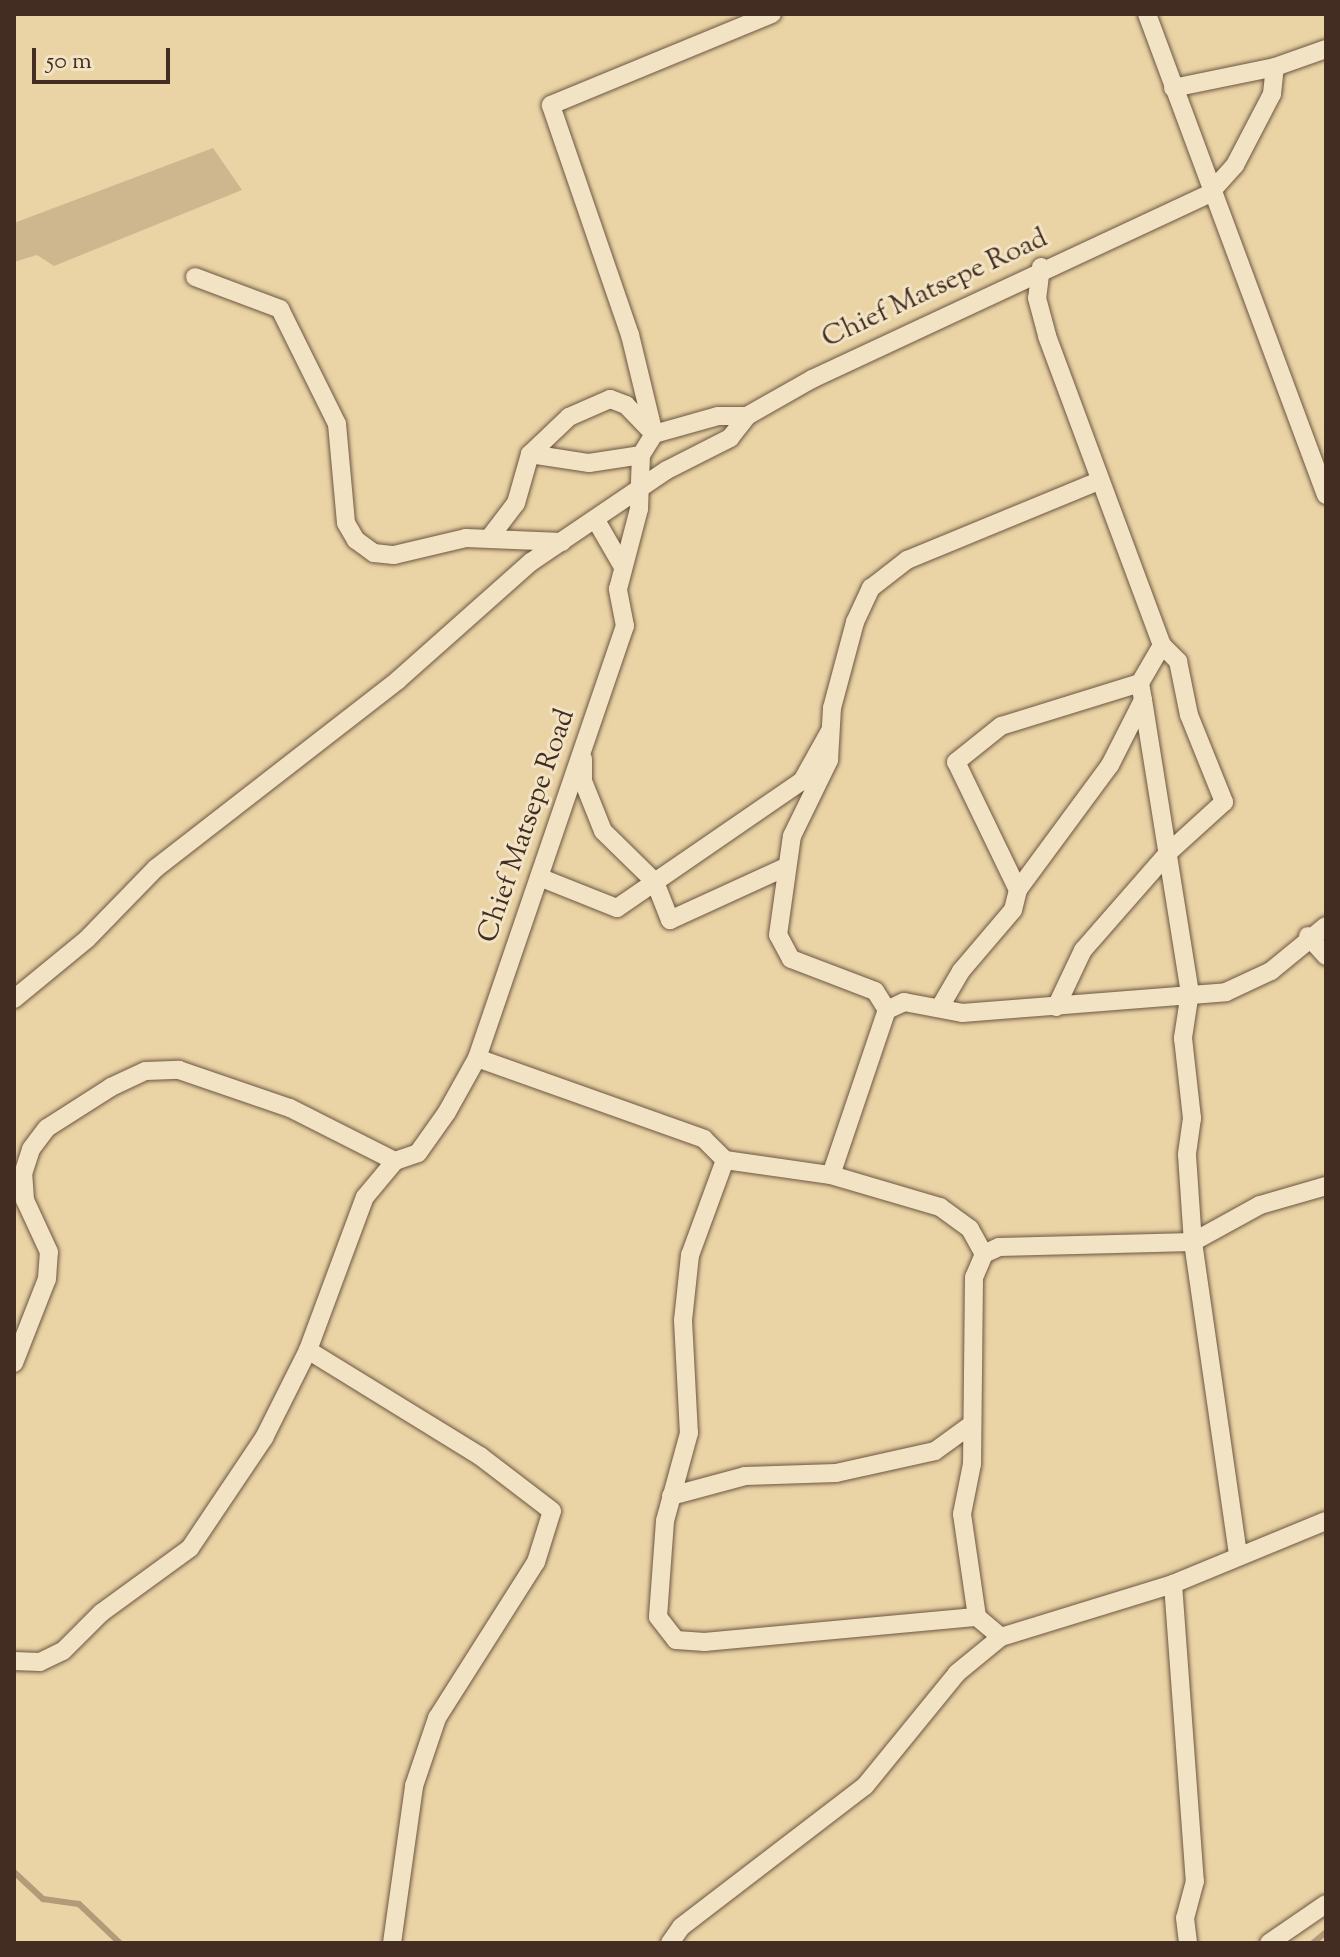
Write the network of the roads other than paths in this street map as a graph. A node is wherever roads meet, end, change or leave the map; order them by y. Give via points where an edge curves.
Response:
1 (772, 14) edge
2 (1147, 14) edge
3 (1326, 49) edge
4 (1275, 67) junction
5 (1173, 88) junction
6 (1209, 194) junction
7 (1041, 267) junction
8 (195, 277) dead end
9 (747, 416) junction
10 (654, 434) junction
11 (530, 454) junction
12 (641, 455) junction
13 (1099, 481) junction
14 (636, 492) junction
15 (1326, 495) edge
16 (597, 522) junction
17 (490, 537) junction
18 (565, 542) junction
19 (623, 567) junction
20 (1162, 645) junction
21 (1142, 692) junction
22 (832, 728) junction
23 (582, 747) junction
24 (1168, 853) junction
25 (786, 867) junction
26 (539, 877) junction
27 (655, 882) junction
28 (1018, 890) junction
29 (1326, 926) edge
30 (1308, 936) junction
31 (1326, 956) edge
32 (1190, 992) junction
33 (14, 999) edge
34 (940, 1007) junction
35 (1056, 1007) junction
36 (887, 1010) junction
37 (477, 1058) junction
38 (725, 1160) junction
39 (395, 1161) junction
40 (831, 1175) junction
41 (1326, 1186) edge
42 (19, 1202) edge
43 (1193, 1242) junction
44 (984, 1254) junction
45 (308, 1350) junction
46 (14, 1363) edge
47 (972, 1424) junction
48 (671, 1496) junction
49 (1326, 1521) edge
50 (1238, 1554) junction
51 (1173, 1584) junction
52 (977, 1617) junction
53 (1001, 1637) junction
54 (14, 1661) edge
55 (1326, 1904) edge
56 (392, 1943) edge
57 (670, 1943) edge
58 (1188, 1943) edge
59 (1269, 1943) edge

1 - 10 street via 551,105 630,335
2 - 5 street
3 - 4 street
4 - 5 street
4 - 6 street via 1272,94 1235,165
5 - 6 street
6 - 7 street, Chief Matsepe Road
6 - 15 street
7 - 9 street, Chief Matsepe Road
7 - 13 street via 1037,298 1042,320
8 - 17 street via 280,309 337,424 346,523 356,540 374,553 394,555 427,544
9 - 10 street via 718,416
9 - 14 street, Chief Matsepe Road via 730,438
10 - 11 street via 626,405 610,399 569,417
10 - 12 street
11 - 12 street via 589,463
11 - 17 street via 516,503
12 - 14 street
13 - 20 street
13 - 22 street via 885,574 855,622
14 - 16 street
14 - 19 street, Chief Matsepe Road via 639,509
16 - 18 street
16 - 19 street
17 - 18 street
18 - 33 street via 531,562 398,680 156,868 87,939
19 - 23 street, Chief Matsepe Road via 618,589 625,626
20 - 21 street
20 - 24 street via 1178,661 1189,715 1224,802
21 - 24 street
21 - 28 street via 1110,765
21 - 28 street via 1001,726 956,762
22 - 25 street via 829,760 792,836
22 - 27 street via 802,781
23 - 26 street, Chief Matsepe Road
23 - 27 street via 583,781 603,831
24 - 32 street
24 - 35 street via 1083,950
25 - 27 street via 670,920
25 - 36 street via 778,935 791,959 875,991
26 - 27 street via 617,908
26 - 37 street, Chief Matsepe Road
28 - 34 street via 1013,910 961,971
29 - 30 street
30 - 31 street
30 - 32 street via 1271,971 1237,987
32 - 35 street
32 - 43 street via 1183,1038 1192,1118 1187,1155
34 - 35 street via 962,1013
34 - 36 street via 904,1002
36 - 40 street
37 - 38 street via 704,1139
37 - 39 street, Chief Matsepe Road via 429,1140
38 - 40 street
38 - 48 street via 709,1190 690,1255 683,1320 689,1433
39 - 42 street via 290,1108 179,1070 146,1071 47,1128 23,1174
39 - 45 street, Chief Matsepe Road via 365,1197
40 - 44 street via 940,1207 970,1229
41 - 43 street via 1260,1205
42 - 46 street via 49,1252 47,1279
43 - 44 street via 999,1247
43 - 50 street
44 - 47 street via 974,1277
45 - 54 street, Chief Matsepe Road via 264,1438 190,1548 101,1613 63,1651 40,1662
45 - 56 street via 480,1456 552,1511 536,1562 437,1718 414,1786
47 - 48 street via 935,1451 836,1473 745,1476
47 - 52 street via 962,1514
48 - 52 street via 656,1575 658,1617 676,1640 716,1642
49 - 50 street
50 - 51 street
51 - 53 street
51 - 58 street via 1195,1881 1185,1918
52 - 53 street
53 - 57 street via 957,1673 865,1786 681,1927
55 - 59 street

